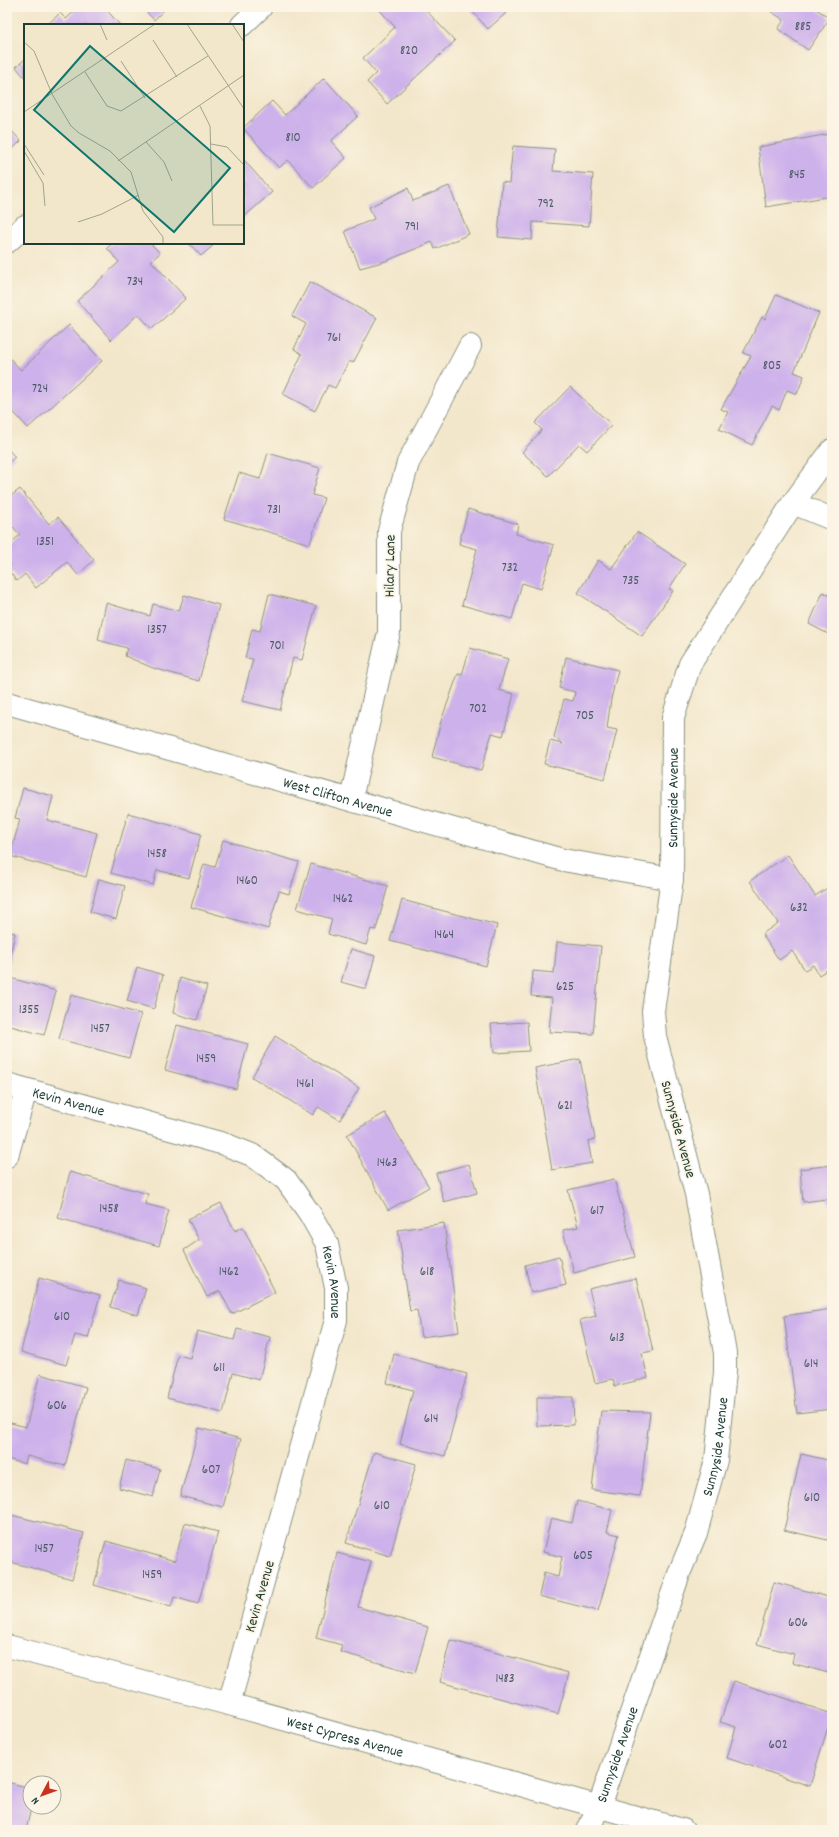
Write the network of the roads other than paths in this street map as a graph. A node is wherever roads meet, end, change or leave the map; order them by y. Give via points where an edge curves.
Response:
1 (261, 7) edge
2 (243, 24) edge
3 (24, 227) edge
4 (7, 242) edge
5 (470, 346) dead end
6 (832, 450) edge
7 (793, 503) junction
8 (832, 519) edge
9 (7, 704) edge
10 (351, 799) junction
11 (672, 879) junction
12 (16, 1087) edge
13 (7, 1156) edge
14 (7, 1646) edge
15 (229, 1704) junction
16 (599, 1806) junction
17 (588, 1830) edge
18 (683, 1830) edge

1 - 2 street
3 - 4 street
5 - 10 street, Hilary Lane via 408,463 389,531 389,632
6 - 7 street, Sunnyside Avenue
7 - 8 street
7 - 11 street, Sunnyside Avenue via 690,664 674,718
9 - 10 street, West Clifton Avenue
10 - 11 street, West Clifton Avenue via 563,860
11 - 16 street, Sunnyside Avenue via 653,1011 655,1036 696,1194 725,1353 725,1372 716,1460 696,1533 680,1571
12 - 13 street
12 - 15 street, Kevin Avenue via 224,1144 252,1155 286,1180 327,1244 336,1288 336,1320
14 - 15 street, West Cypress Avenue
15 - 16 street, West Cypress Avenue
16 - 17 street, Sunnyside Avenue
16 - 18 street, West Cypress Avenue

